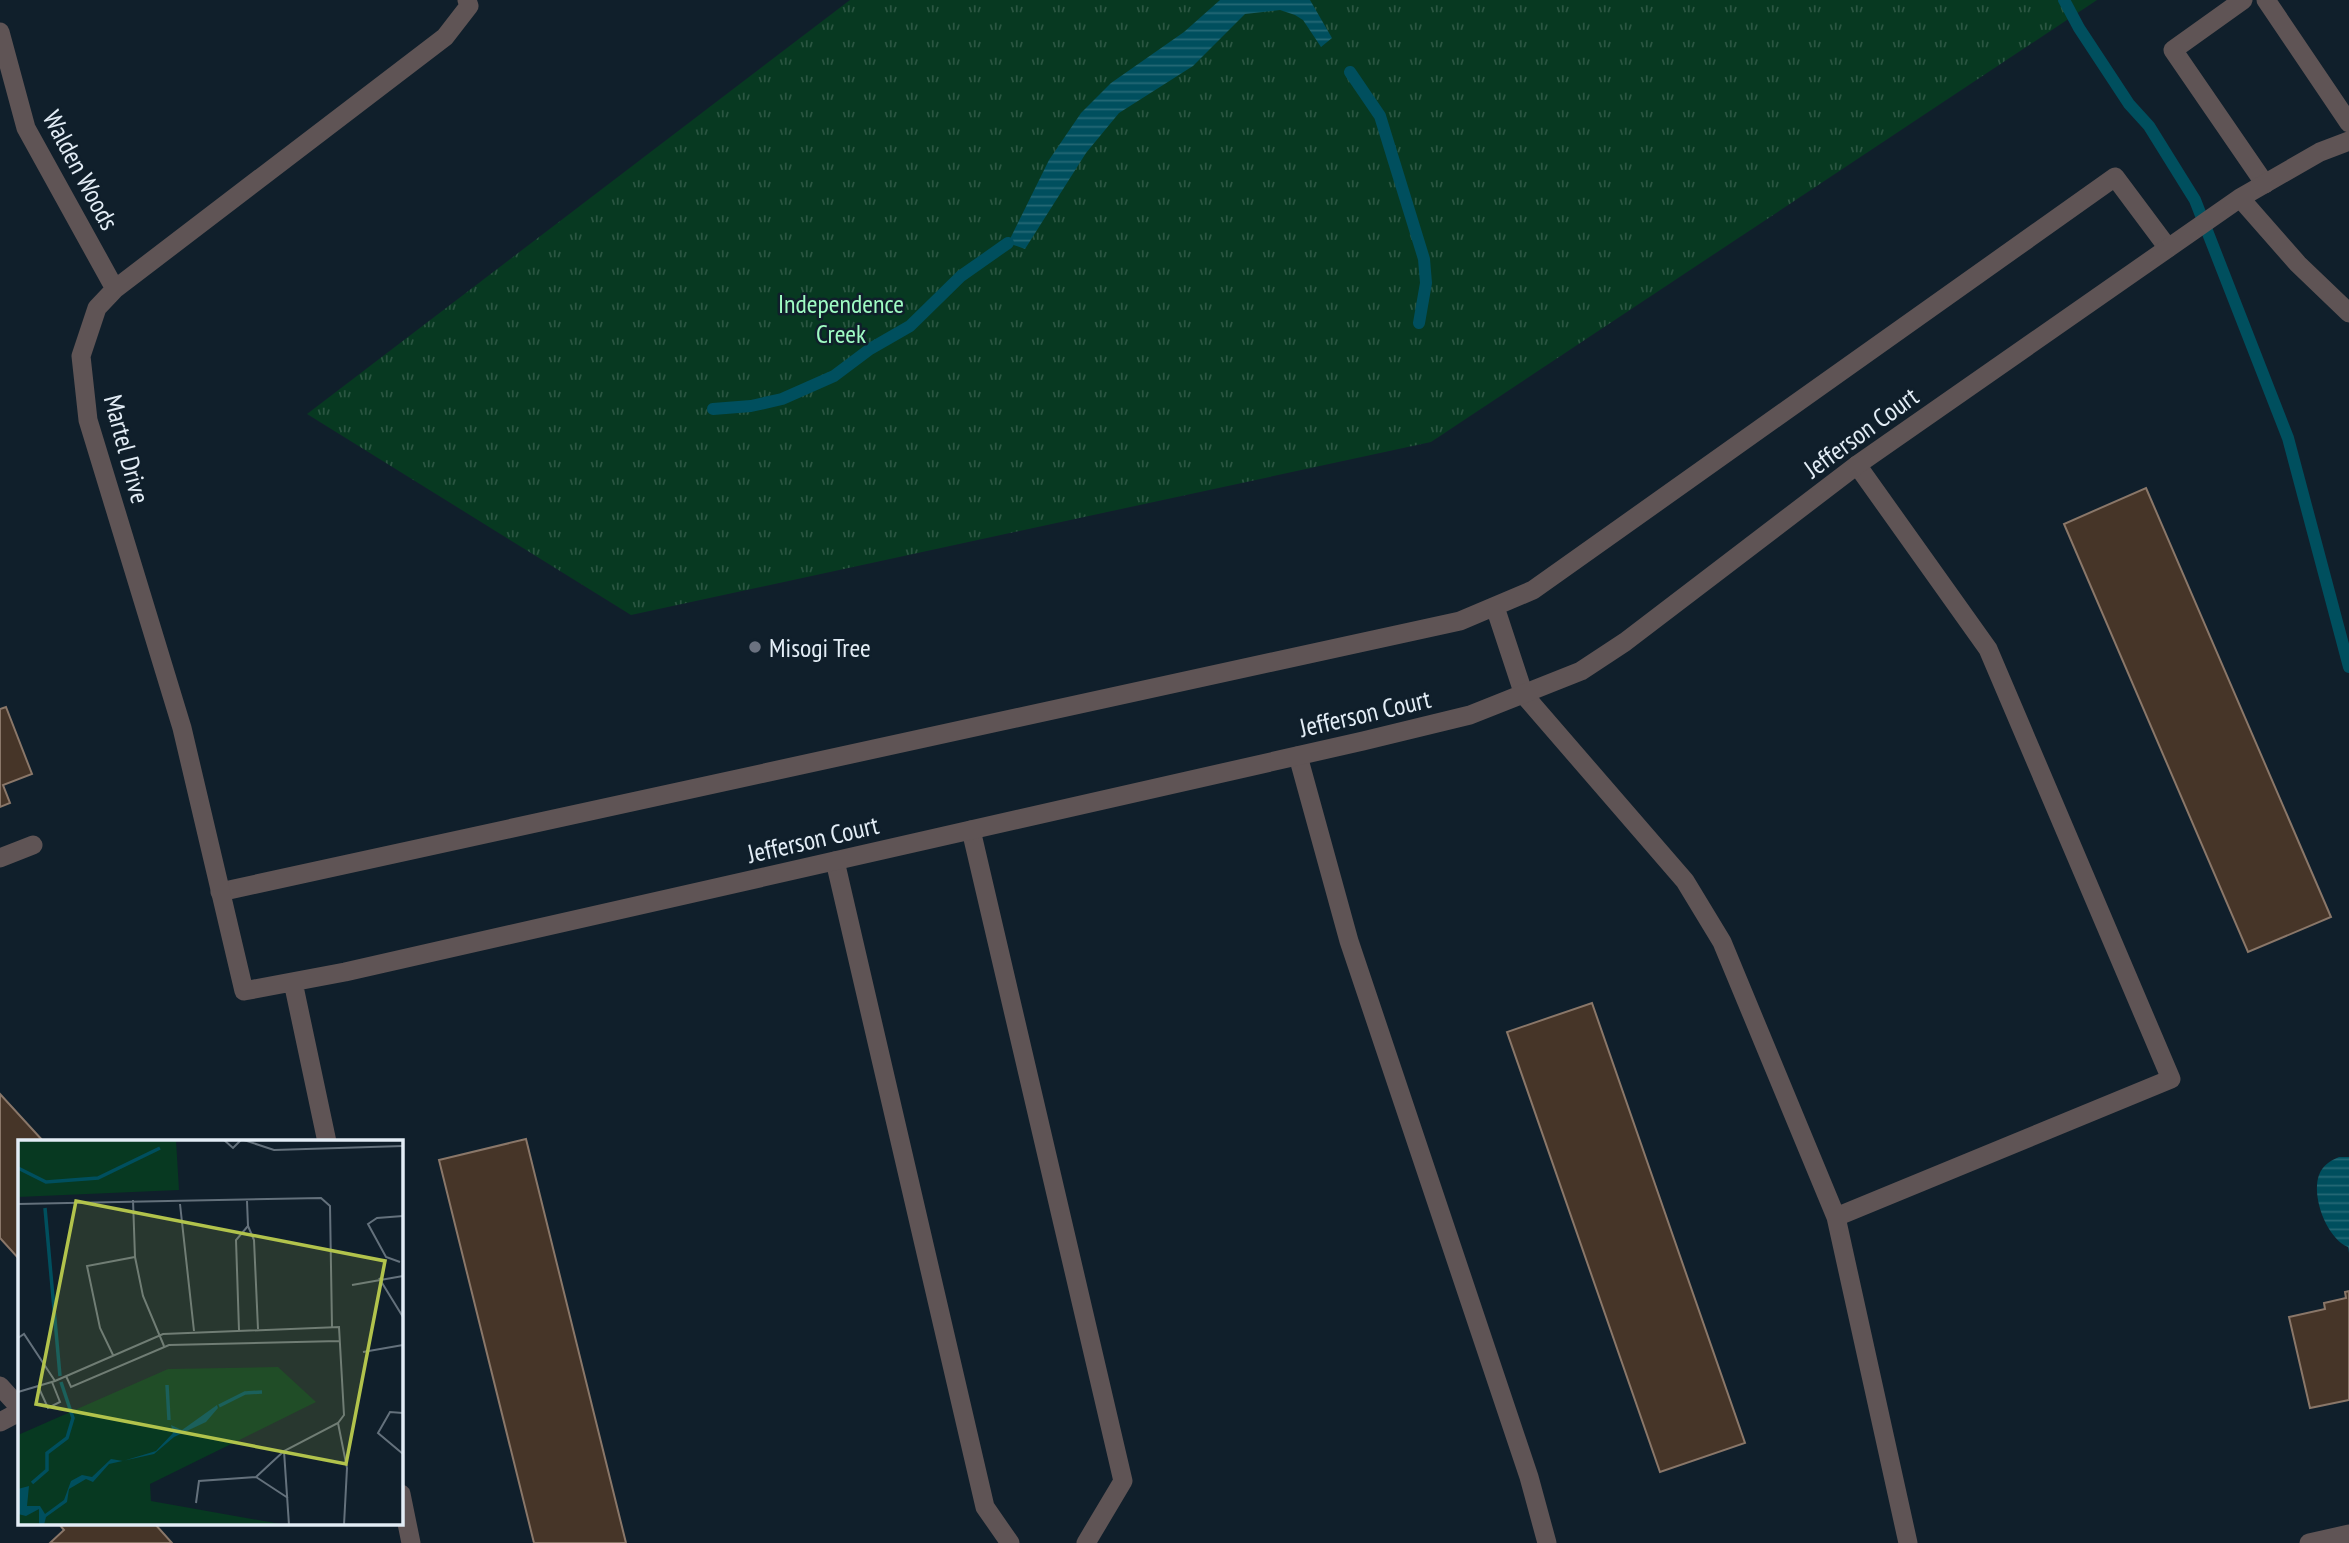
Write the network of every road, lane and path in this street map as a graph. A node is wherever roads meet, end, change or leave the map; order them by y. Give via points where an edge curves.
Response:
1 (2243, 0) edge
2 (2266, 0) edge
3 (470, 2) edge
4 (0, 32) edge
5 (2349, 123) edge
6 (2349, 141) edge
7 (2265, 184) junction
8 (2240, 198) junction
9 (2168, 248) junction
10 (116, 289) junction
11 (2349, 313) edge
12 (1857, 465) junction
13 (1495, 607) junction
14 (1524, 695) junction
15 (1297, 756) junction
16 (971, 830) junction
17 (33, 845) dead end
18 (0, 858) edge
19 (835, 861) junction
20 (220, 892) junction
21 (293, 982) junction
22 (244, 991) joint
23 (327, 1140) edge
24 (1836, 1217) junction
25 (0, 1386) edge
26 (18, 1409) edge
27 (18, 1411) edge
28 (0, 1422) edge
29 (402, 1499) edge
30 (2349, 1534) edge
31 (411, 1543) edge
32 (1010, 1543) edge
33 (1086, 1543) edge
34 (1547, 1543) edge
35 (1908, 1543) edge
36 (2309, 1543) edge

1 - 7 street via 2173,50
2 - 5 street
3 - 10 street, Martel Drive via 445,37
4 - 10 street, Walden Woods via 26,128
6 - 7 street, Jefferson Court
7 - 8 street, Jefferson Court
8 - 9 street, Jefferson Court
8 - 11 street
9 - 12 street, Jefferson Court
9 - 13 street via 2115,177 1533,590
10 - 20 street, Martel Drive via 97,308 81,356 88,421 182,728
12 - 14 street, Jefferson Court via 1625,642 1581,671
12 - 24 street via 1988,649 2171,1079
13 - 14 street
13 - 20 street via 1460,621
14 - 15 street, Jefferson Court via 1470,715
14 - 24 street via 1685,881 1721,942
15 - 16 street, Jefferson Court
15 - 34 street via 1349,941 1529,1477
16 - 19 street, Jefferson Court
16 - 33 street via 1123,1481
17 - 18 street
19 - 21 street, Jefferson Court
19 - 32 street via 985,1507
20 - 22 street, Martel Drive
21 - 22 street, Jefferson Court
21 - 23 street
24 - 35 street
25 - 26 street
27 - 28 street
29 - 31 street
30 - 36 street

